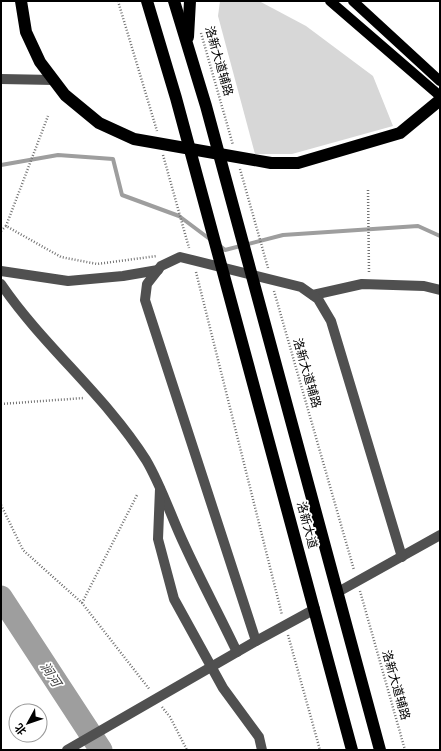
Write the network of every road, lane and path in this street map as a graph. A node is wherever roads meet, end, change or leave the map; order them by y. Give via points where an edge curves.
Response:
1 (21, 1) edge
2 (118, 1) edge
3 (147, 1) edge
4 (174, 1) edge
5 (190, 1) edge
6 (330, 1) edge
7 (353, 1) edge
8 (200, 30) dead end
9 (188, 46) junction
10 (1, 79) edge
11 (54, 80) junction
12 (440, 81) edge
13 (440, 96) edge
14 (440, 100) edge
15 (48, 116) dead end
16 (158, 134) dead end
17 (234, 148) dead end
18 (162, 149) dead end
19 (238, 163) dead end
20 (368, 190) dead end
21 (6, 226) junction
22 (1, 231) edge
23 (191, 256) dead end
24 (170, 261) junction
25 (369, 265) dead end
26 (158, 270) junction
27 (1, 271) edge
28 (195, 271) dead end
29 (269, 271) dead end
30 (1, 284) edge
31 (273, 286) dead end
32 (440, 290) edge
33 (313, 295) junction
34 (98, 397) junction
35 (1, 404) edge
36 (160, 485) junction
37 (136, 496) dead end
38 (1, 505) edge
39 (440, 535) edge
40 (402, 557) junction
41 (358, 581) junction
42 (338, 592) junction
43 (82, 603) junction
44 (315, 609) junction
45 (285, 626) junction
46 (256, 641) junction
47 (234, 654) junction
48 (152, 693) dead end
49 (161, 705) dead end
50 (68, 750) edge
51 (187, 750) edge
52 (262, 750) edge
53 (320, 750) edge
54 (352, 750) edge
55 (380, 750) edge
56 (405, 750) edge

1 - 11 highway via 26,32 40,62
2 - 16 path
3 - 44 highway, 洛新大道 via 176,98
4 - 9 highway, 洛新大道
5 - 9 highway
6 - 13 main road
7 - 12 main road
8 - 17 path, 洛新大道辅路
9 - 42 highway, 洛新大道
10 - 11 street
11 - 14 highway via 65,95 99,123 134,139 271,163 298,163 400,133
15 - 21 path
18 - 23 path
19 - 29 path
20 - 25 path
21 - 22 path
21 - 24 path via 61,257 97,264 157,256
24 - 26 street
24 - 33 street via 180,257 302,286
26 - 27 street via 68,281
26 - 46 street via 147,284 145,300
28 - 45 path
30 - 34 street
31 - 41 path, 洛新大道辅路
32 - 33 street via 424,286 362,284
33 - 40 street via 331,321
34 - 35 path
34 - 36 street via 136,447
36 - 47 street via 184,545
36 - 52 street via 158,539 174,599 223,688 259,737
37 - 43 path
38 - 43 path via 23,550
39 - 40 street
40 - 41 street
41 - 42 street
41 - 56 path, 洛新大道辅路
42 - 55 highway, 洛新大道
43 - 48 path
44 - 45 street
44 - 54 highway, 洛新大道
45 - 46 street
45 - 53 path
46 - 47 street
47 - 50 street
49 - 51 path

